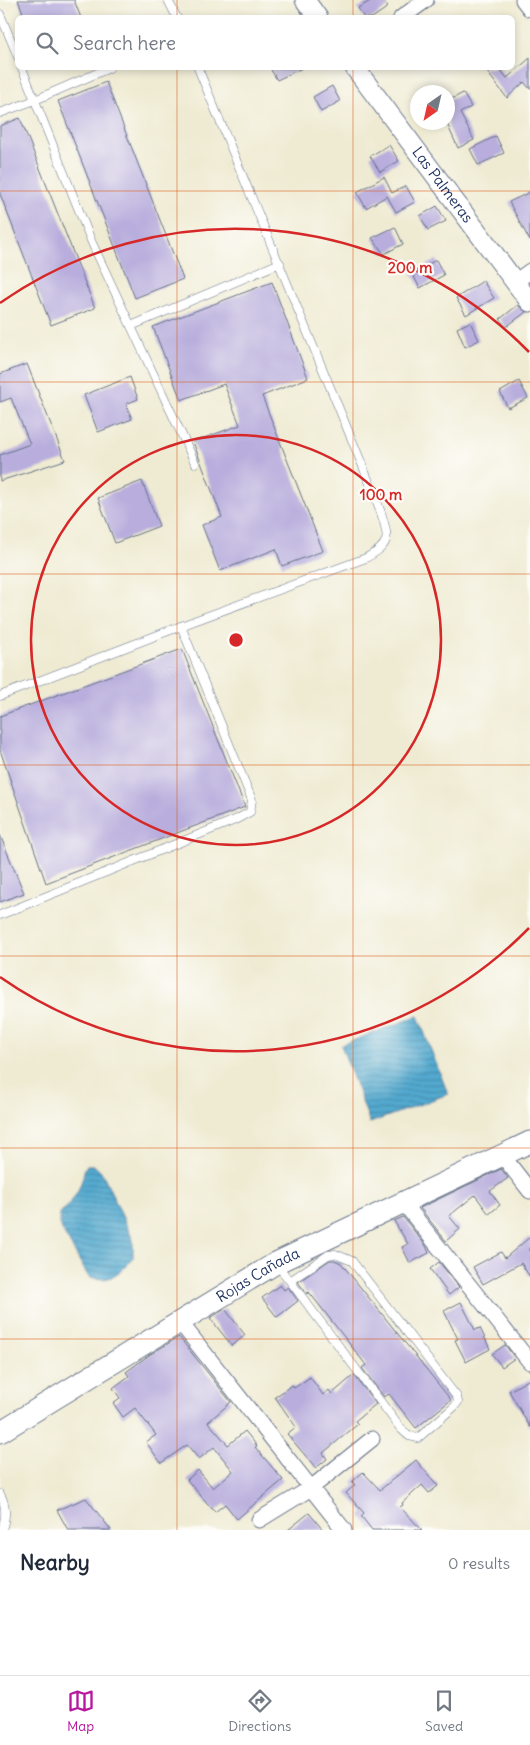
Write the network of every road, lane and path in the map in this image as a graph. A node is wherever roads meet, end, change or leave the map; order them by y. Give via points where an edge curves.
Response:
1 (168, 0) edge
2 (305, 0) edge
3 (426, 0) edge
4 (523, 0) edge
5 (530, 9) edge
6 (0, 14) edge
7 (176, 15) edge
8 (316, 15) edge
9 (405, 15) edge
10 (15, 50) edge
11 (23, 70) edge
12 (104, 70) edge
13 (199, 70) edge
14 (358, 70) edge
15 (35, 100) junction
16 (0, 113) edge
17 (280, 263) junction
18 (522, 276) edge
19 (530, 302) edge
20 (131, 326) junction
21 (195, 463) dead end
22 (180, 626) junction
23 (0, 696) edge
24 (0, 915) edge
25 (530, 1142) edge
26 (502, 1155) junction
27 (530, 1191) edge
28 (404, 1202) junction
29 (276, 1264) junction
30 (290, 1281) junction
31 (180, 1322) junction
32 (530, 1362) edge
33 (0, 1432) edge
34 (372, 1439) dead end
35 (311, 1488) junction
36 (0, 1494) edge
37 (259, 1520) dead end
38 (2, 1530) edge
39 (344, 1530) edge

1 - 7 lane
2 - 8 street
3 - 9 street
4 - 5 street
6 - 10 lane
11 - 15 lane
12 - 15 lane
13 - 17 lane
14 - 18 street, Las Palmeras
15 - 16 lane
15 - 20 lane via 92,243
17 - 20 lane
17 - 22 lane via 364,470 386,528 386,539 380,549 366,558
18 - 19 street, Las Palmeras
20 - 21 lane
22 - 23 lane
22 - 24 lane via 252,800 250,812
25 - 26 main road, Rojas Cañada
26 - 27 street
26 - 28 main road, Rojas Cañada
28 - 29 main road, Rojas Cañada
28 - 32 street
29 - 30 lane
29 - 31 main road, Rojas Cañada
30 - 30 lane via 409,1436 418,1438 458,1402 352,1261 335,1254 328,1255
31 - 33 main road, Rojas Cañada
31 - 35 street
34 - 35 street
35 - 37 street
35 - 39 street
36 - 38 lane via 6,1515

